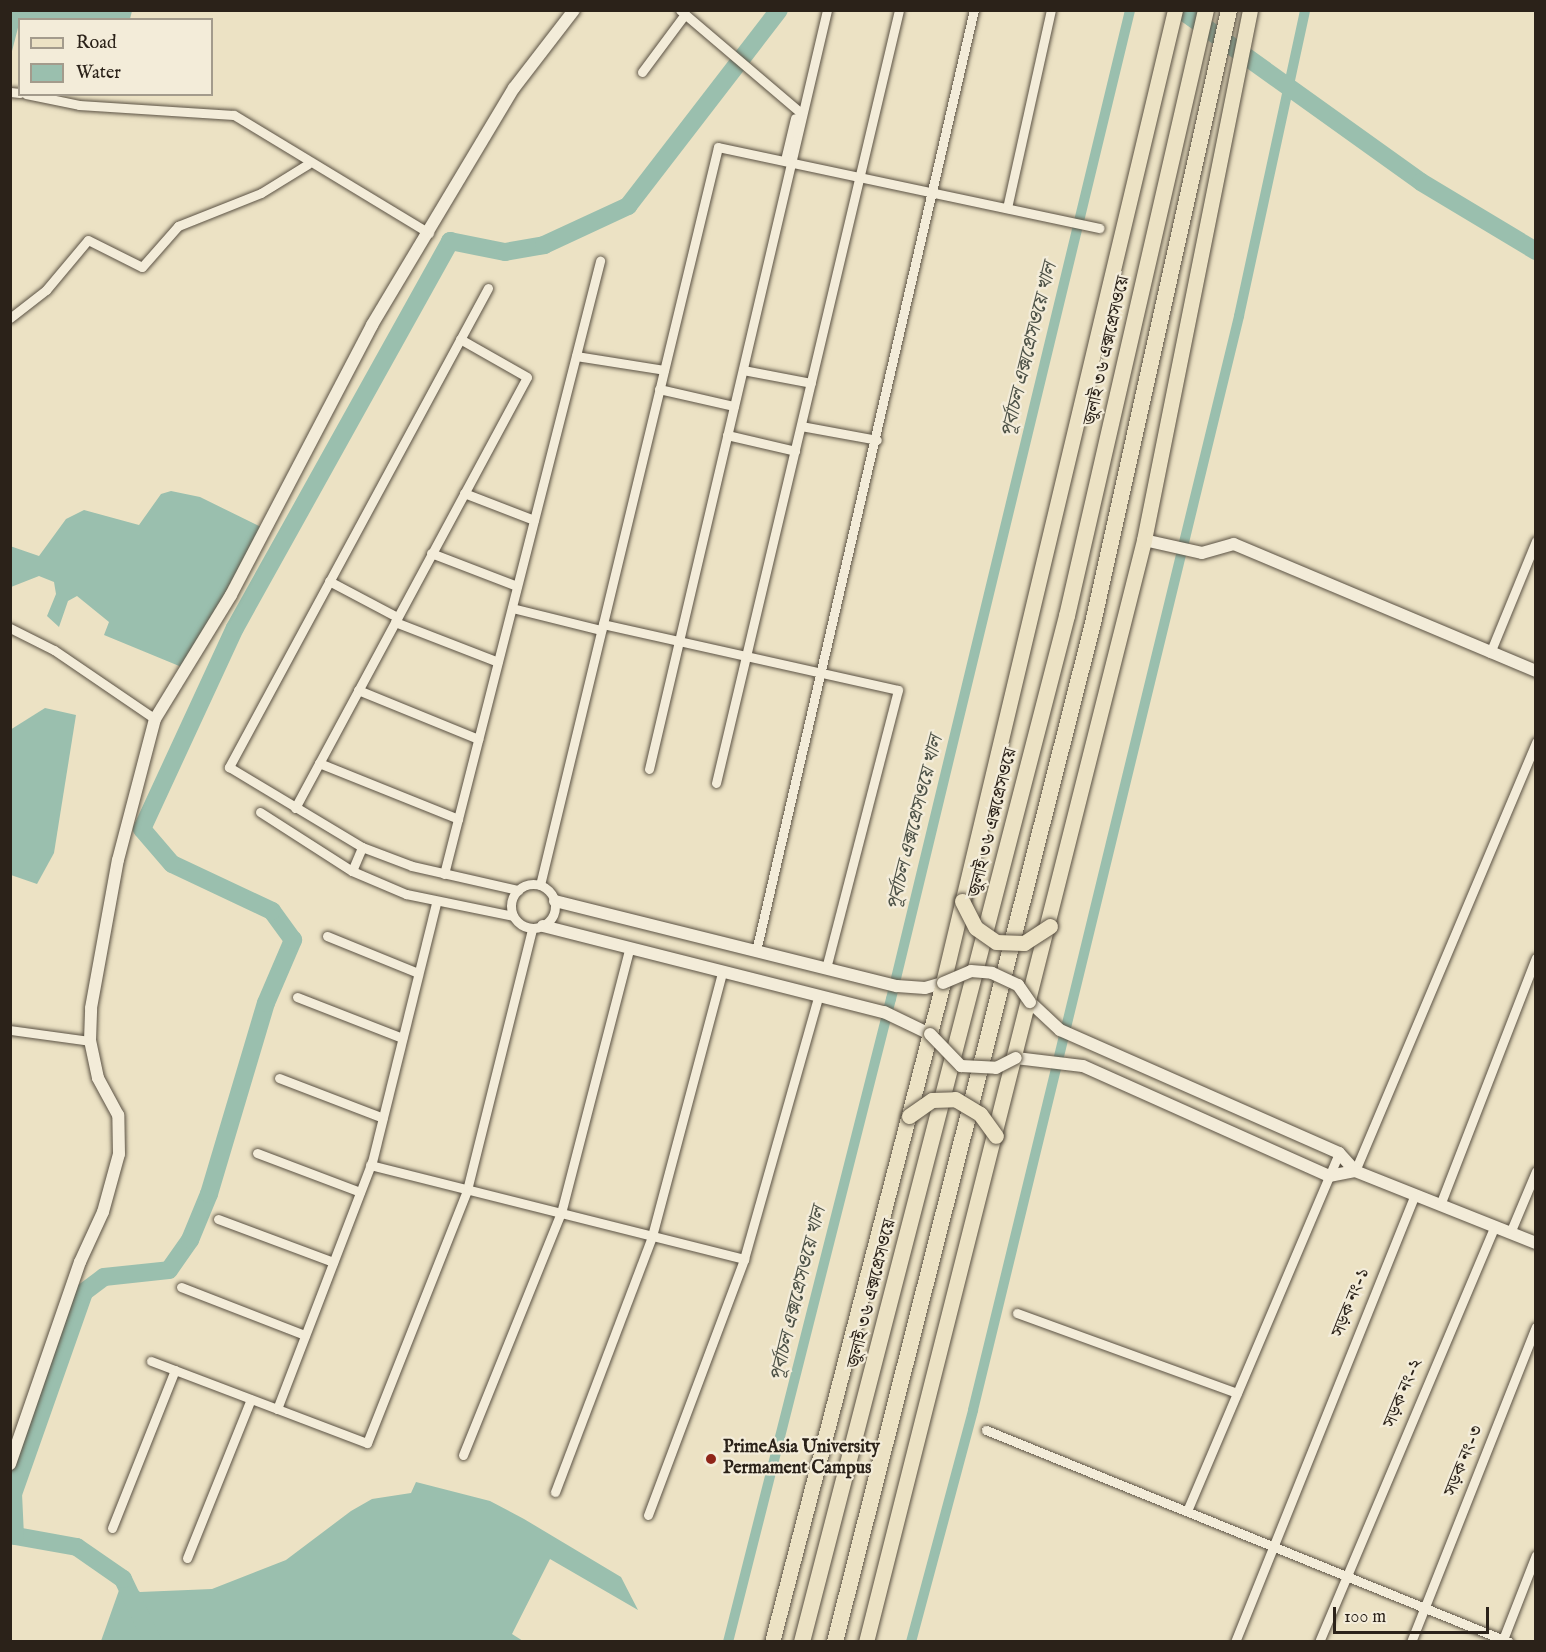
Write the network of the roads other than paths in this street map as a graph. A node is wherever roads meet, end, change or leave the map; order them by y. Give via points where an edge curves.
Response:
1 (574, 10) edge
2 (821, 10) edge
3 (827, 10) edge
4 (899, 10) edge
5 (974, 10) edge
6 (1051, 10) edge
7 (1175, 10) edge
8 (1206, 10) edge
9 (1229, 10) edge
10 (1250, 10) edge
11 (683, 12) edge
12 (642, 72) dead end
13 (36, 96) edge
14 (802, 114) junction
15 (788, 161) junction
16 (308, 164) junction
17 (860, 178) junction
18 (935, 194) junction
19 (1007, 208) junction
20 (1099, 228) dead end
21 (429, 234) junction
22 (600, 261) dead end
23 (488, 288) dead end
24 (10, 318) edge
25 (460, 339) junction
26 (576, 356) junction
27 (664, 370) junction
28 (743, 370) junction
29 (812, 383) junction
30 (659, 389) junction
31 (734, 406) junction
32 (801, 426) junction
33 (727, 435) junction
34 (877, 440) junction
35 (795, 451) junction
36 (464, 494) junction
37 (534, 520) junction
38 (1144, 540) junction
39 (1536, 541) edge
40 (431, 553) junction
41 (329, 581) junction
42 (517, 586) junction
43 (512, 608) junction
44 (396, 620) junction
45 (602, 627) junction
46 (10, 628) edge
47 (679, 641) junction
48 (1490, 653) junction
49 (746, 657) junction
50 (498, 662) junction
51 (1536, 671) edge
52 (822, 673) junction
53 (358, 690) junction
54 (155, 719) junction
55 (478, 739) junction
56 (1536, 742) edge
57 (319, 763) junction
58 (649, 769) dead end
59 (716, 783) dead end
60 (295, 808) junction
61 (260, 812) dead end
62 (458, 819) junction
63 (362, 847) junction
64 (352, 871) junction
65 (444, 874) junction
66 (540, 885) junction
67 (518, 890) junction
68 (555, 901) junction
69 (962, 901) junction
70 (436, 903) junction
71 (513, 916) junction
72 (1050, 926) junction
73 (537, 927) junction
74 (327, 936) dead end
75 (629, 950) junction
76 (756, 951) junction
77 (1536, 958) edge
78 (826, 968) junction
79 (418, 973) junction
80 (722, 973) junction
81 (943, 983) junction
82 (297, 997) dead end
83 (818, 997) junction
84 (1030, 1002) junction
85 (10, 1030) edge
86 (930, 1034) junction
87 (402, 1038) junction
88 (90, 1041) junction
89 (1016, 1059) junction
90 (279, 1078) dead end
91 (909, 1116) junction
92 (382, 1118) junction
93 (996, 1136) junction
94 (257, 1153) dead end
95 (1339, 1153) junction
96 (370, 1165) junction
97 (1355, 1170) junction
98 (1536, 1172) edge
99 (1329, 1176) junction
100 (467, 1190) junction
101 (360, 1192) junction
102 (1415, 1194) junction
103 (1440, 1205) junction
104 (561, 1213) junction
105 (218, 1219) dead end
106 (1494, 1227) junction
107 (1510, 1233) junction
108 (651, 1236) junction
109 (1536, 1243) edge
110 (744, 1259) junction
111 (333, 1262) junction
112 (181, 1287) dead end
113 (1017, 1313) dead end
114 (1536, 1327) edge
115 (305, 1335) junction
116 (152, 1361) dead end
117 (175, 1370) junction
118 (1237, 1393) junction
119 (251, 1399) junction
120 (276, 1409) junction
121 (986, 1430) dead end
122 (463, 1455) dead end
123 (10, 1464) edge
124 (555, 1492) dead end
125 (1187, 1511) junction
126 (648, 1515) dead end
127 (112, 1528) dead end
128 (1273, 1546) junction
129 (1536, 1555) edge
130 (187, 1558) dead end
131 (1345, 1575) junction
132 (784, 1594) junction
133 (1425, 1607) junction
134 (772, 1641) edge
135 (782, 1641) edge
136 (802, 1641) edge
137 (835, 1641) edge
138 (866, 1641) edge
139 (1235, 1641) edge
140 (1319, 1641) edge
141 (1411, 1641) edge
142 (1505, 1641) edge

1 - 21 street via 514,88
2 - 15 street
3 - 14 street
4 - 17 street
5 - 18 street
6 - 19 street
7 - 69 main road
8 - 136 highway, জুলাই ৩৬ এক্সপ্রেসওয়ে via 1067,616
9 - 137 highway via 1093,623
10 - 38 main road via 1189,331
11 - 12 street
11 - 14 street via 760,73
13 - 16 street via 79,105 234,115 274,136
14 - 15 street
15 - 17 street
15 - 27 street via 718,147
15 - 28 street
16 - 21 street
16 - 24 street via 261,194 178,226 142,267 88,240 46,290
17 - 18 street
17 - 29 street
18 - 19 street
18 - 34 street
19 - 20 street
21 - 54 street via 372,325 231,596
22 - 26 street
23 - 25 street
25 - 36 street via 526,377
25 - 41 street
26 - 27 street
26 - 37 street
27 - 30 street
28 - 29 street
28 - 31 street
29 - 32 street
30 - 31 street
30 - 45 street
31 - 33 street
32 - 34 street
32 - 35 street
33 - 35 street
33 - 47 street
34 - 52 street
35 - 49 street
36 - 37 street
36 - 40 street
37 - 42 street
38 - 48 street via 1202,553 1234,544
38 - 72 main road
39 - 48 street
40 - 42 street
40 - 44 street
41 - 44 street
41 - 60 street via 230,767
42 - 43 street
43 - 45 street
43 - 50 street
44 - 50 street
44 - 53 street
45 - 47 street
45 - 66 street
46 - 54 street via 54,650
47 - 49 street
47 - 58 street
48 - 51 street
49 - 52 street
49 - 59 street
50 - 55 street
52 - 76 street
52 - 78 street via 898,690
53 - 55 street
53 - 57 street
54 - 88 street via 118,860 91,1008
55 - 62 street
56 - 97 street
57 - 60 street
57 - 62 street
60 - 63 street
61 - 64 street
62 - 65 street
63 - 64 street
63 - 65 street
64 - 70 street
65 - 67 street
66 - 67 street
66 - 68 street
67 - 71 street via 512,899
68 - 73 street via 552,918
68 - 76 street
69 - 72 main road, bridge via 976,928 996,942 1024,943
69 - 81 main road
70 - 71 street
70 - 79 street
71 - 73 street
72 - 84 main road
73 - 75 street
73 - 100 street
74 - 79 street
75 - 80 street
75 - 104 street
76 - 78 street
77 - 103 street
78 - 81 street via 919,988
79 - 87 street
80 - 83 street
80 - 108 street
81 - 84 street, bridge via 971,972 992,973 1018,985
81 - 86 main road
82 - 87 street
83 - 86 street via 904,1018
83 - 110 street
84 - 89 main road
84 - 95 street via 1048,1024
85 - 88 street
86 - 89 street, bridge via 961,1066 996,1068
86 - 91 main road
87 - 92 street
88 - 123 street via 98,1078 118,1115 119,1154 103,1212 80,1262
89 - 93 main road
89 - 99 street via 1083,1066
90 - 92 street
91 - 93 main road, bridge via 932,1100 955,1099 980,1114
91 - 132 main road
92 - 96 street
93 - 138 main road
94 - 101 street
95 - 97 street
95 - 99 street
96 - 100 street
96 - 101 street
97 - 99 street
97 - 102 street
98 - 107 street
99 - 118 street
100 - 104 street
100 - 120 street via 367,1443
101 - 111 street
102 - 103 street
102 - 128 street, সড়ক নং-১
103 - 106 street
104 - 108 street
104 - 122 street
105 - 111 street
106 - 107 street
106 - 131 street, সড়ক নং-২
107 - 109 street
108 - 110 street
108 - 124 street
110 - 126 street
111 - 115 street
112 - 115 street
113 - 118 street
114 - 133 street, সড়ক নং-৩
115 - 120 street
116 - 117 street
117 - 119 street
117 - 127 street
118 - 125 street
119 - 120 street
119 - 130 street
121 - 125 street
125 - 128 street
128 - 131 street
128 - 139 street, সড়ক নং-১
129 - 142 street
131 - 133 street
131 - 140 street, সড়ক নং-২
132 - 134 main road
132 - 135 main road
133 - 141 street, সড়ক নং-৩
133 - 142 street

